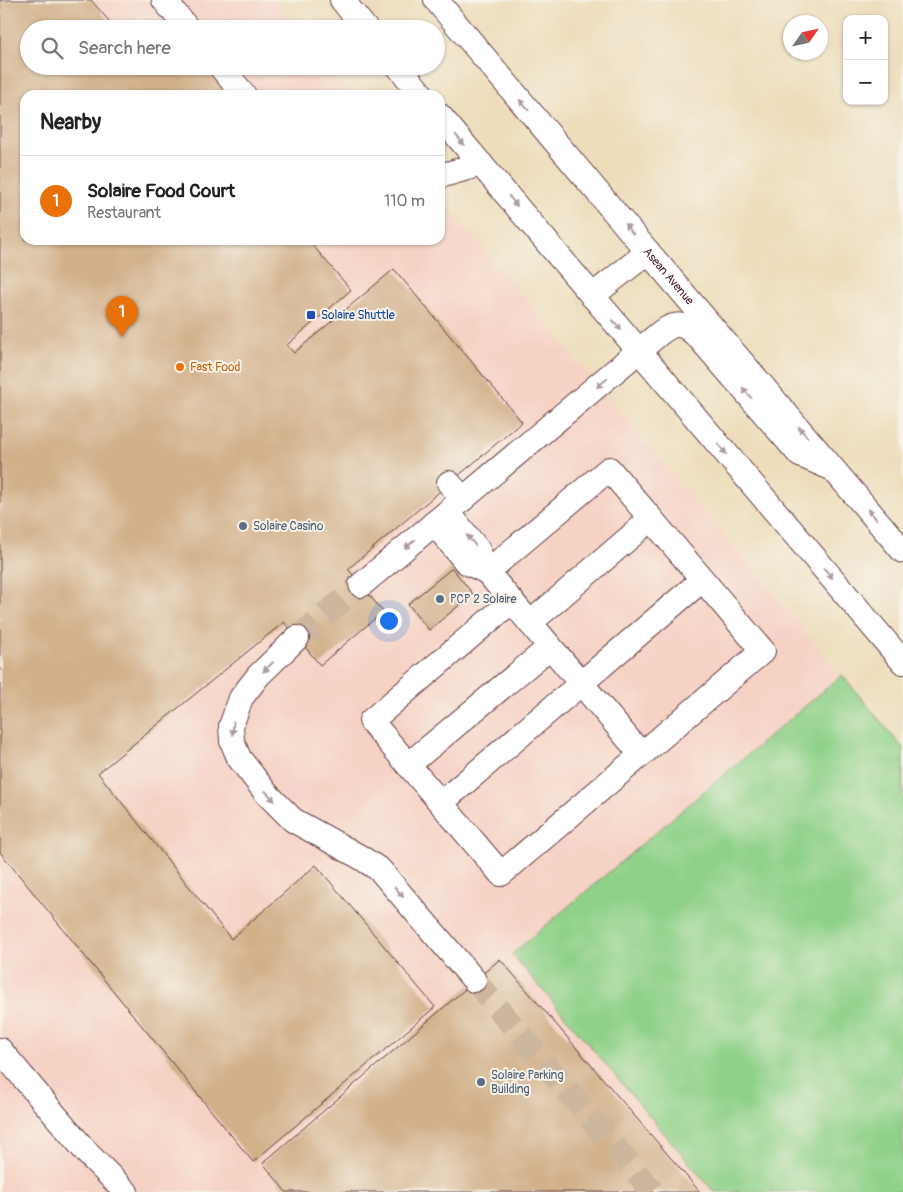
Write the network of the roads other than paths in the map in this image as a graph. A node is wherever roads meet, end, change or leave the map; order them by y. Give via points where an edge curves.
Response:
1 (164, 0) edge
2 (342, 0) edge
3 (436, 0) edge
4 (181, 20) edge
5 (359, 20) edge
6 (227, 75) edge
7 (405, 75) edge
8 (240, 90) edge
9 (418, 90) edge
10 (445, 122) edge
11 (481, 164) junction
12 (445, 175) edge
13 (648, 252) junction
14 (592, 296) junction
15 (639, 351) junction
16 (835, 469) junction
17 (449, 504) junction
18 (651, 519) junction
19 (903, 551) edge
20 (487, 572) junction
21 (702, 580) junction
22 (361, 585) tunnel mouth
23 (512, 602) junction
24 (530, 623) junction
25 (298, 638) tunnel mouth
26 (550, 647) junction
27 (903, 662) edge
28 (581, 683) junction
29 (641, 754) junction
30 (408, 765) junction
31 (440, 803) junction
32 (474, 980) tunnel mouth
33 (1, 1052) edge
34 (126, 1192) edge

1 - 4 street
2 - 5 street
13 -> 3 street, Asean Avenue
6 - 8 street
7 - 9 street
10 -> 11 street
11 - 12 street
11 -> 14 street
13 - 14 street
16 -> 13 street, Asean Avenue
14 -> 15 street
16 -> 15 street via 800,455 686,326 679,324 667,328
15 -> 17 street
15 -> 27 street
19 -> 16 street, Asean Avenue
17 - 20 street via 478,550
17 -> 22 street
18 - 20 street via 609,469
18 - 21 street
18 - 24 street
20 - 23 street
21 - 28 street
21 - 29 street via 763,651
23 - 24 street
23 - 30 street via 371,721
24 - 26 street
25 -> 32 street via 258,676 241,698 231,726 239,758 267,794 293,820 380,870
26 - 28 street
26 - 30 street
28 - 29 street
28 - 31 street
29 - 31 street via 501,874
30 - 31 street
33 - 34 street via 89,1155

